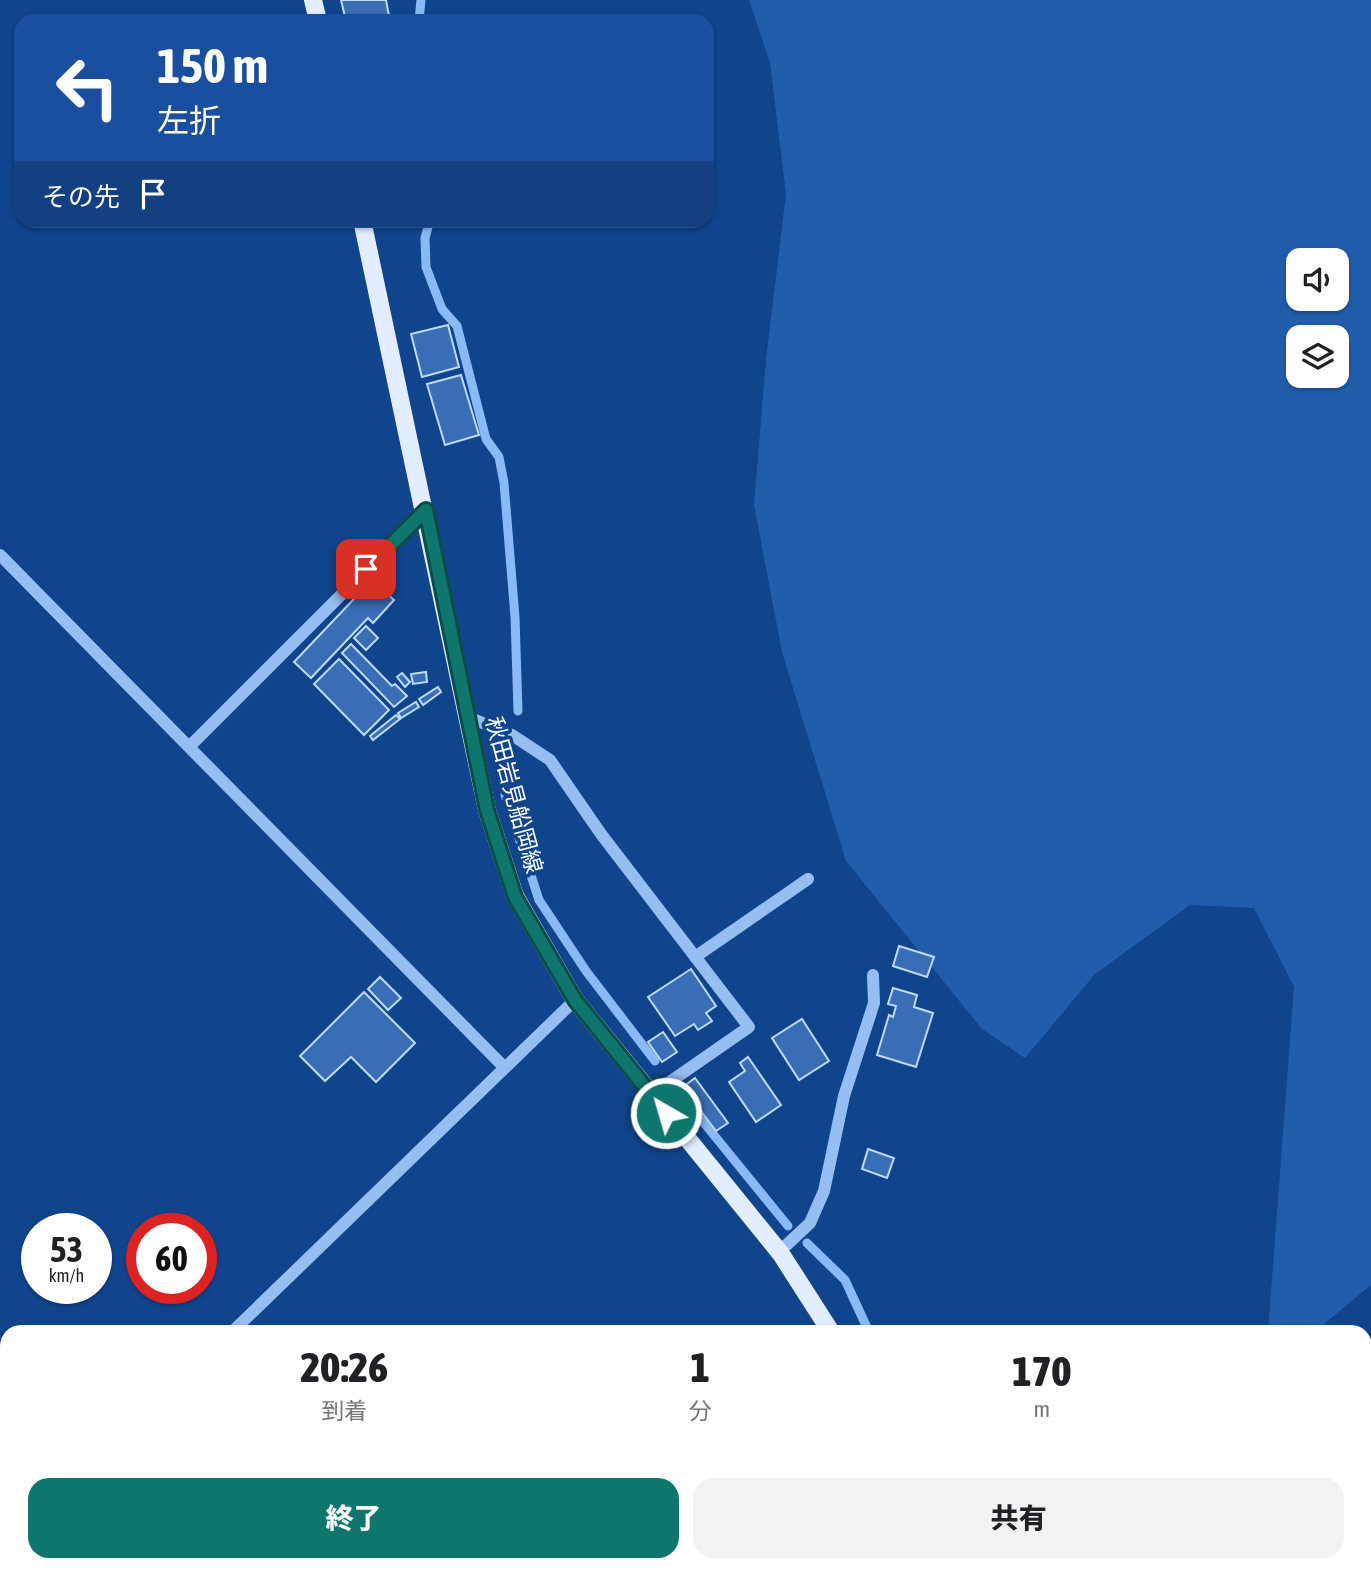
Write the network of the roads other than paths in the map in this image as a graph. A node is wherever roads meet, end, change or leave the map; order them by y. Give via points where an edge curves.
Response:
1 (364, 228) edge
2 (426, 510) junction
3 (0, 555) edge
4 (468, 717) junction
5 (189, 747) junction
6 (808, 879) dead end
7 (695, 957) junction
8 (873, 975) dead end
9 (575, 1000) junction
10 (503, 1066) junction
11 (651, 1095) junction
12 (779, 1252) junction
13 (239, 1325) edge
14 (826, 1325) edge

1 - 2 main road, 秋田岩見船岡線
2 - 4 main road, 秋田岩見船岡線
2 - 5 street
3 - 5 street
4 - 7 street via 512,735 550,760
4 - 9 main road, 秋田岩見船岡線 via 487,810 515,897
5 - 10 street
6 - 7 street
7 - 11 street via 749,1027
8 - 12 street via 874,1003 844,1096 824,1191 810,1223
9 - 10 street
9 - 11 main road, 秋田岩見船岡線
10 - 13 street
11 - 12 main road, 秋田岩見船岡線
12 - 14 main road, 秋田岩見船岡線

